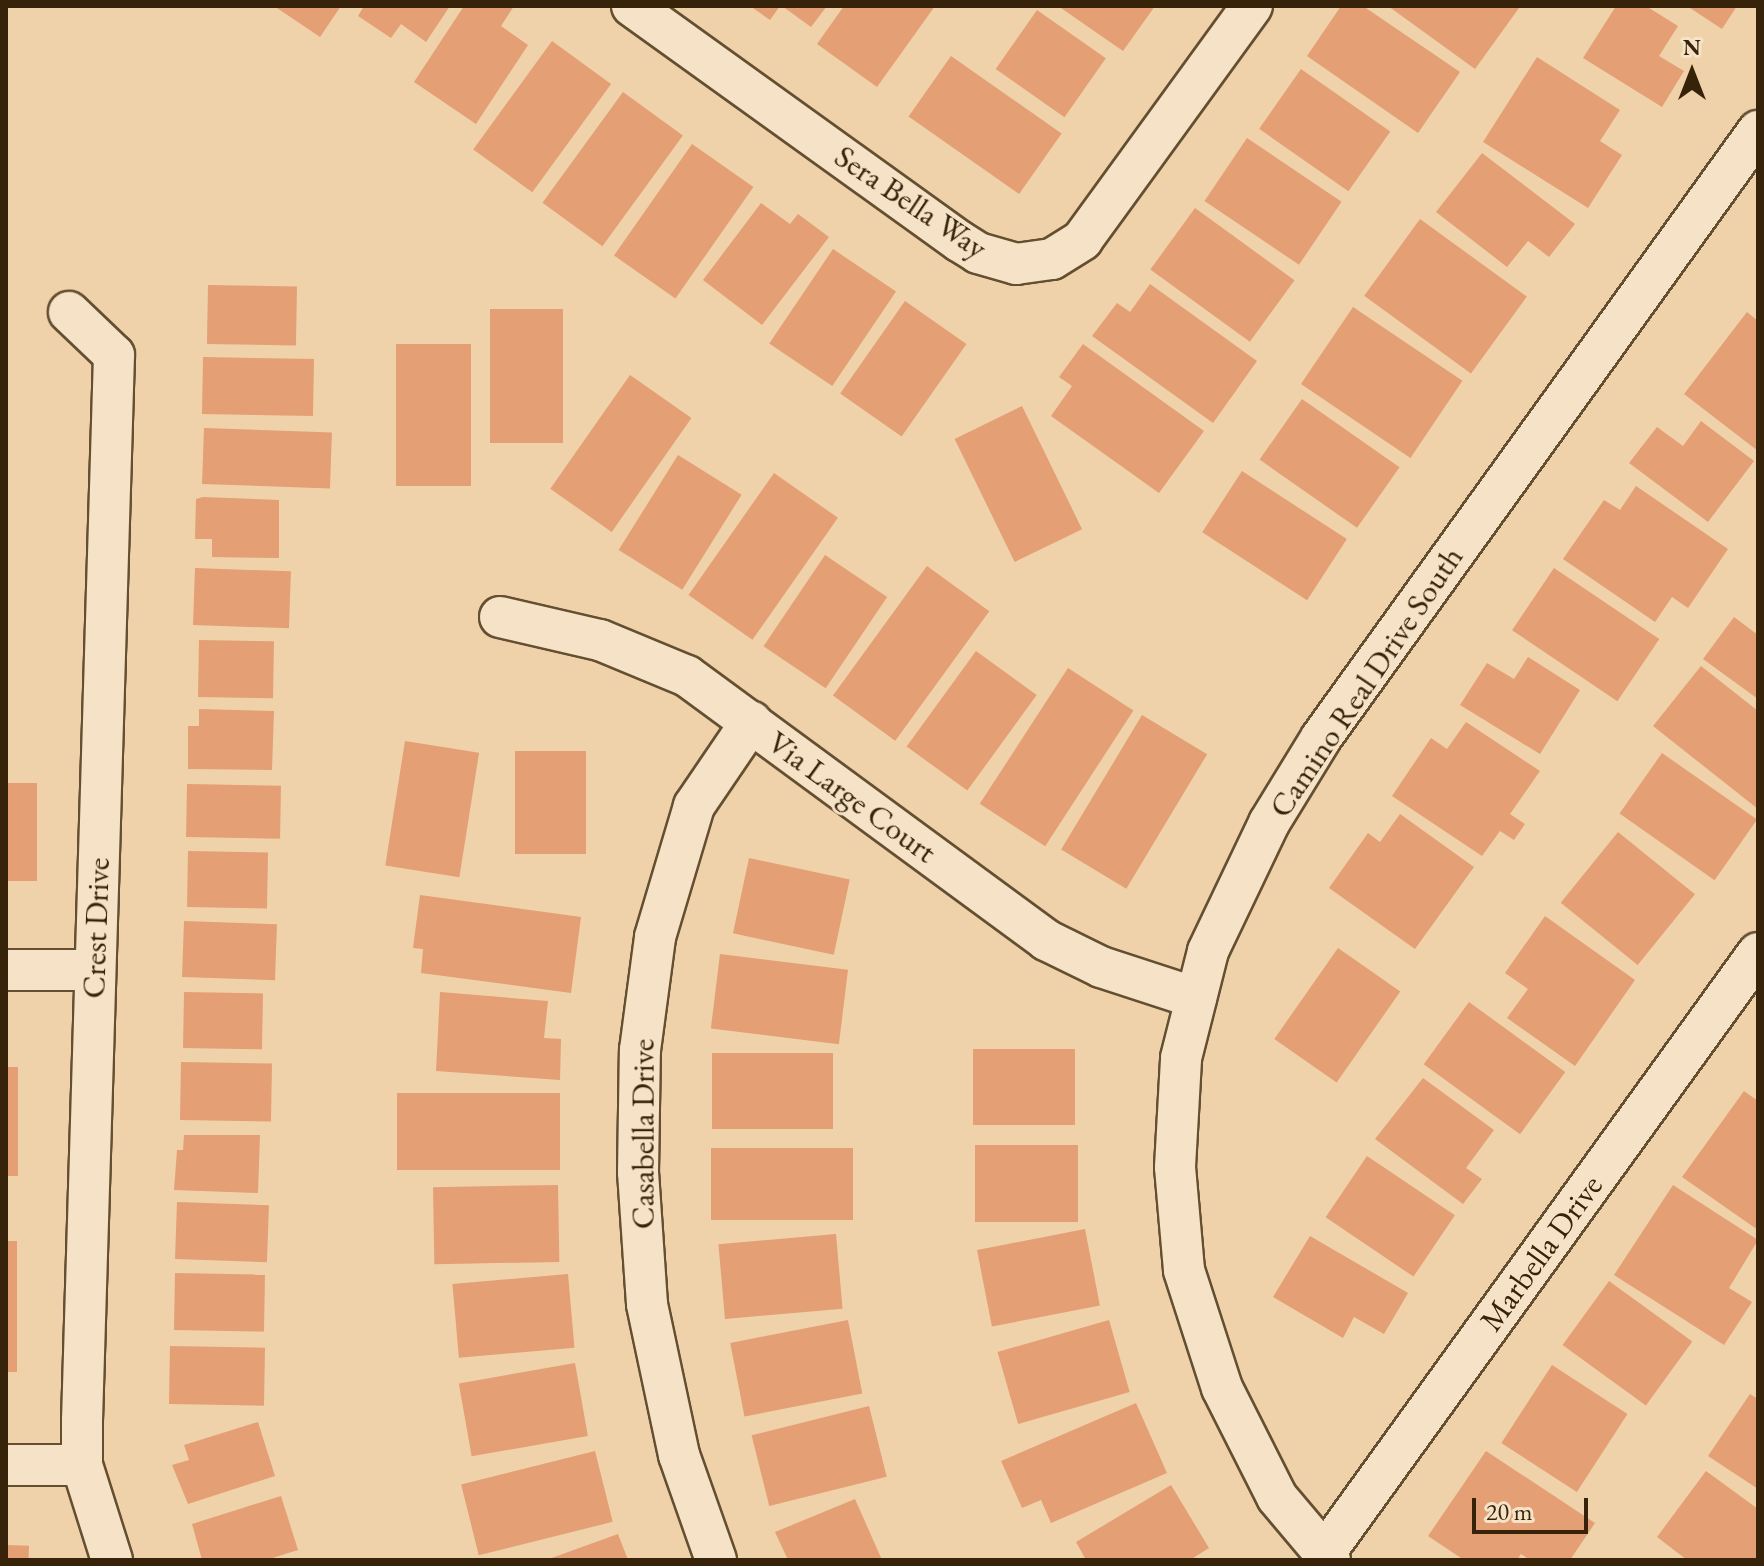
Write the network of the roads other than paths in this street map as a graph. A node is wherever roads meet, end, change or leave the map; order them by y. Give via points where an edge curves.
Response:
1 (632, 6) edge
2 (1252, 6) edge
3 (1758, 131) edge
4 (69, 312) dead end
5 (500, 617) dead end
6 (751, 722) junction
7 (1758, 953) edge
8 (6, 970) edge
9 (95, 970) junction
10 (1196, 998) junction
11 (6, 1465) edge
12 (82, 1465) junction
13 (1327, 1557) edge
14 (112, 1560) edge
15 (716, 1560) edge

1 - 2 street, Sera Bella Way via 959,241 997,260 1037,264 1067,251 1094,226
3 - 10 street, Camino Real Drive South via 1321,738 1269,823 1208,951
4 - 9 street, Crest Drive via 114,355
5 - 6 street, Via Large Court via 600,640 644,658 687,676
6 - 10 street, Via Large Court via 1046,940 1101,967
6 - 15 street, Casabella Drive via 694,806 655,937 640,1050 638,1172 647,1304 679,1455
7 - 13 street, Marbella Drive
8 - 9 street
9 - 12 street, Crest Drive
10 - 13 street, Camino Real Drive South via 1181,1058 1175,1167 1184,1270 1222,1388 1277,1497
11 - 12 street
12 - 14 street, Crest Drive

